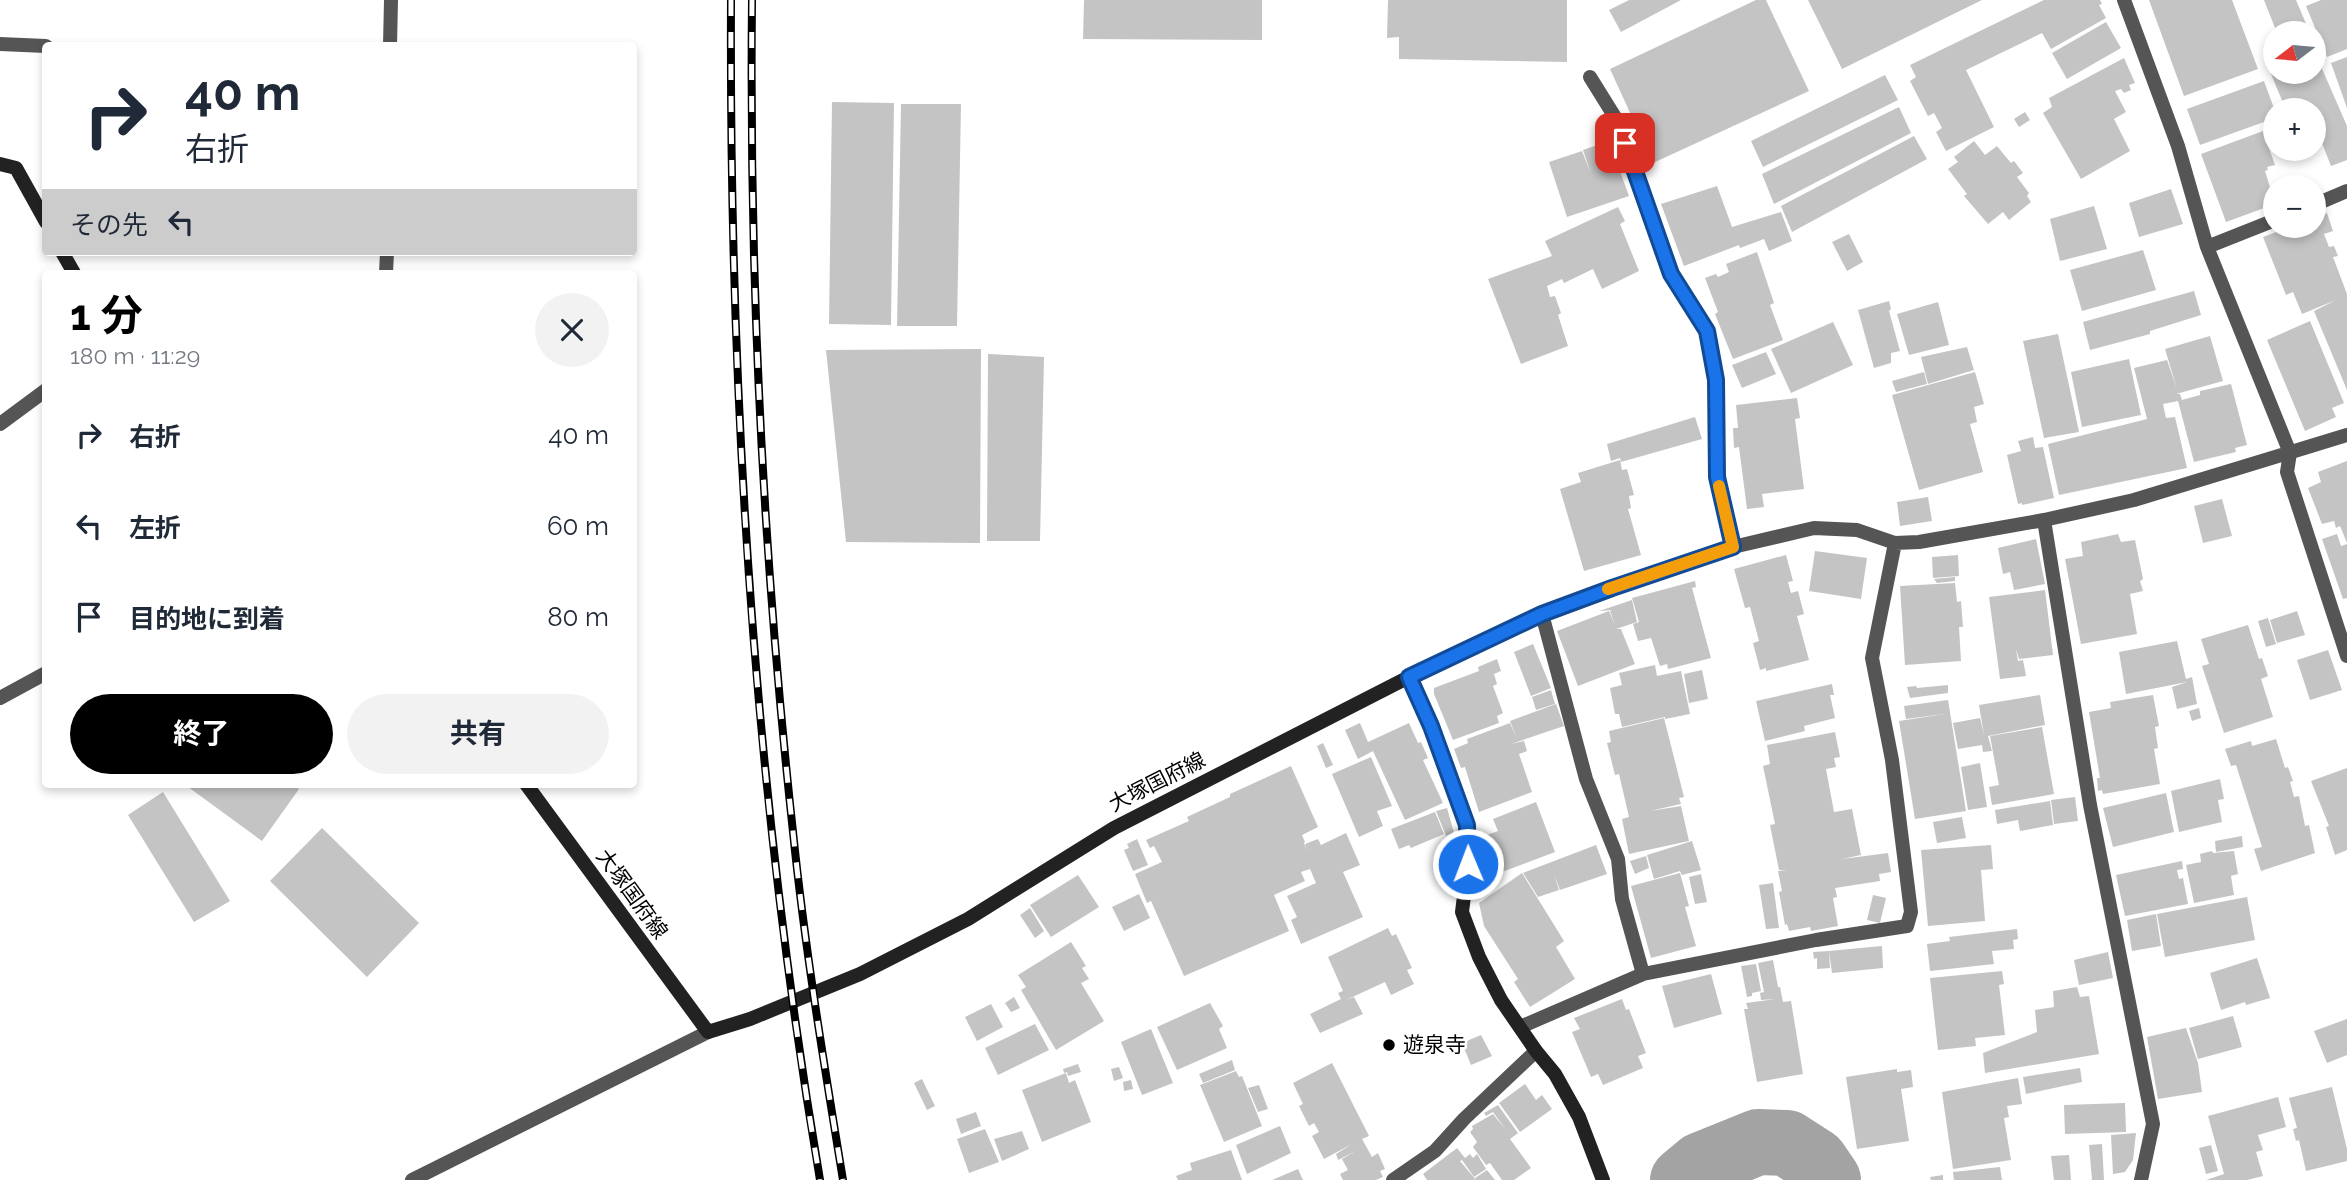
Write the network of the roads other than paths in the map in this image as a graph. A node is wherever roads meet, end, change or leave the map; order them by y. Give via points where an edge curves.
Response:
1 (391, 0) edge
2 (2124, 0) edge
3 (390, 42) edge
4 (0, 44) edge
5 (42, 46) edge
6 (1590, 77) dead end
7 (0, 164) edge
8 (2347, 191) edge
9 (2326, 200) edge
10 (42, 215) edge
11 (2263, 225) edge
12 (2207, 247) junction
13 (42, 393) edge
14 (0, 424) edge
15 (2347, 435) edge
16 (2290, 453) junction
17 (2044, 520) junction
18 (1895, 543) junction
19 (1733, 547) junction
20 (1542, 614) junction
21 (2347, 656) edge
22 (42, 675) edge
23 (1409, 677) junction
24 (0, 698) edge
25 (529, 788) edge
26 (1643, 975) junction
27 (1520, 1027) junction
28 (708, 1032) junction
29 (1536, 1051) junction
30 (412, 1180) edge
31 (1393, 1180) edge
32 (1602, 1180) edge
33 (2141, 1180) edge

1 - 3 street
2 - 12 street via 2178,146
4 - 5 street
6 - 19 street via 1618,122 1671,274 1707,331 1716,380 1717,477
7 - 10 main road via 16,168
8 - 9 street
11 - 12 street
12 - 16 street
13 - 14 street
15 - 16 street
16 - 17 street via 2134,500
16 - 21 street via 2287,472
17 - 18 street
17 - 33 street via 2090,805 2152,1124
18 - 19 street via 1857,530 1814,528
18 - 26 street via 1872,657 1892,760 1911,912 1906,926
19 - 20 street
20 - 23 street
20 - 26 street via 1586,779 1618,859 1622,899
22 - 24 street
23 - 27 main road via 1467,825 1462,912 1484,967
23 - 28 main road, 大塚国府線 via 1114,828 968,919 860,974
25 - 28 main road, 大塚国府線
26 - 27 street
27 - 29 main road
28 - 30 street
29 - 31 street via 1436,1150
29 - 32 main road via 1579,1117

